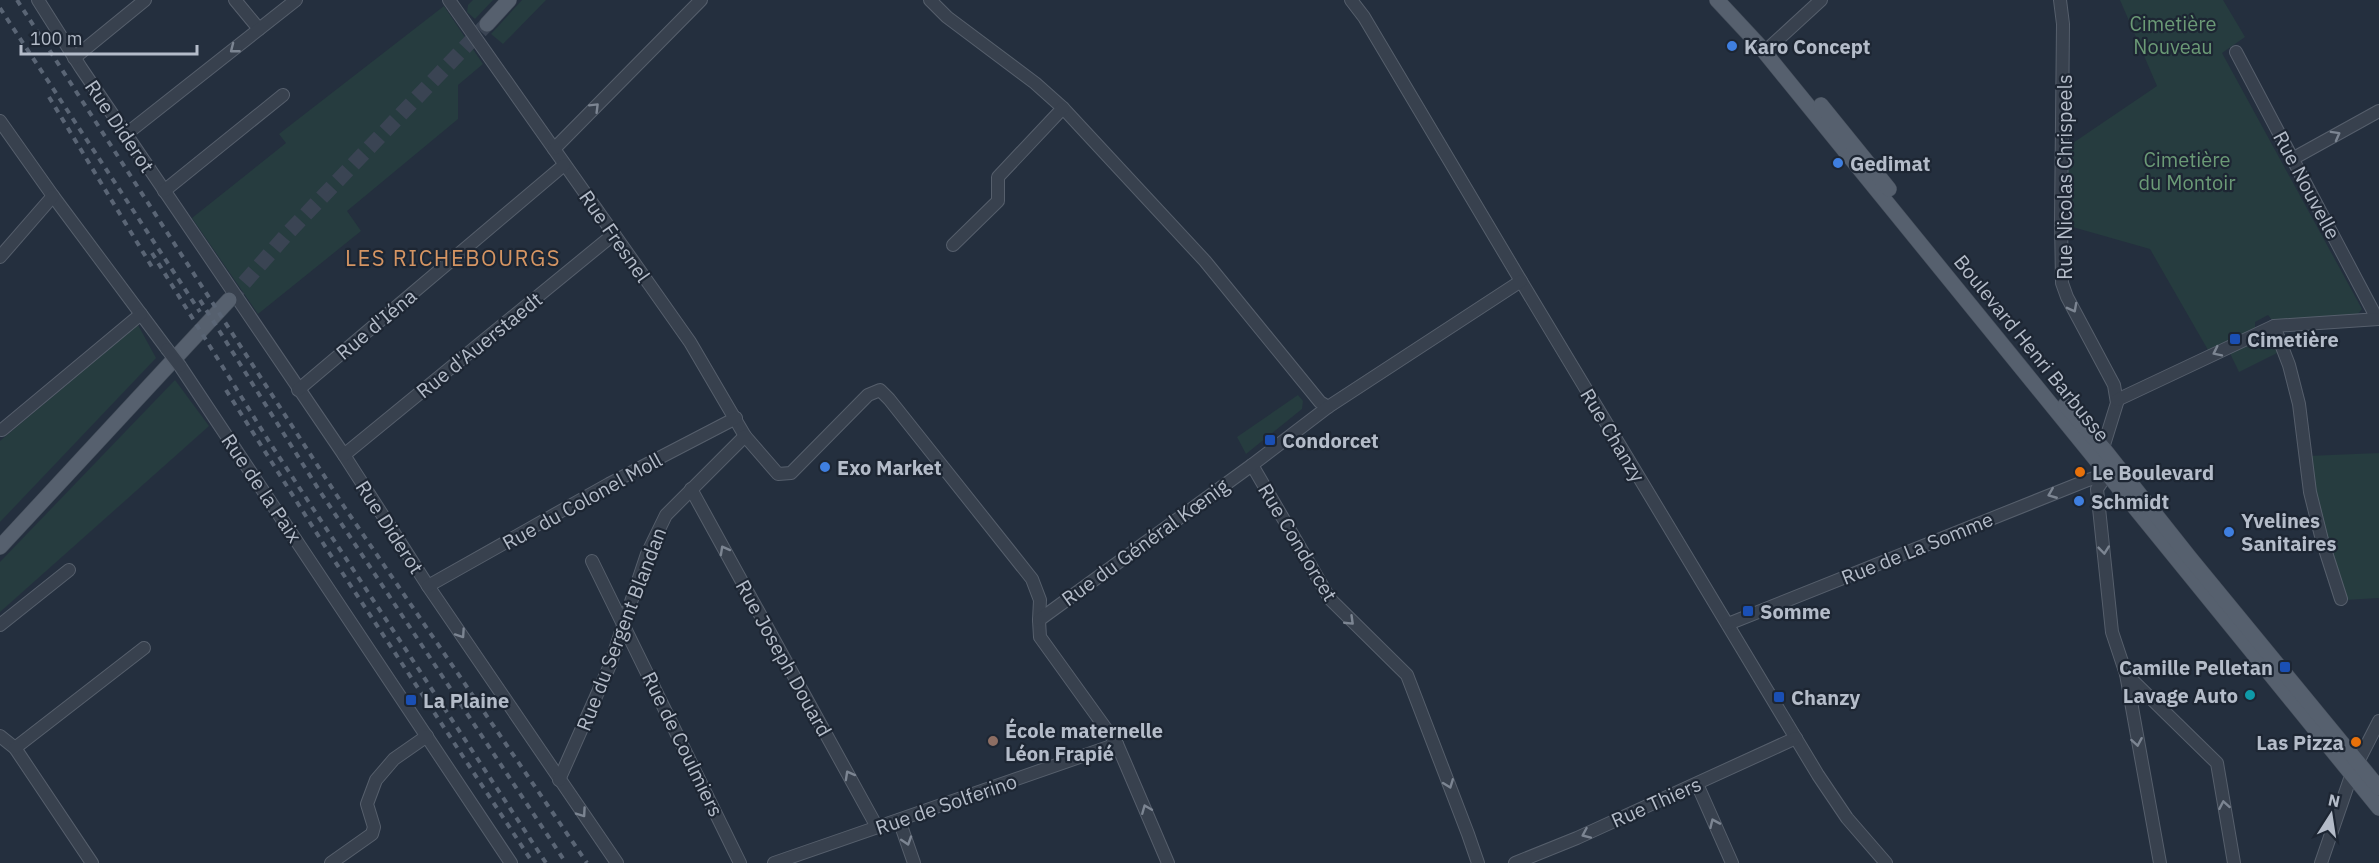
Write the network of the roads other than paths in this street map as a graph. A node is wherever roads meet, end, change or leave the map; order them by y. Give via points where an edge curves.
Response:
1 (38, 0) edge
2 (145, 0) edge
3 (235, 0) edge
4 (296, 0) edge
5 (450, 0) edge
6 (509, 0) edge
7 (701, 0) edge
8 (930, 0) edge
9 (1352, 0) edge
10 (1717, 0) edge
11 (1730, 0) edge
12 (1821, 0) edge
13 (2060, 0) edge
14 (487, 24) tunnel mouth
15 (259, 29) junction
16 (1771, 46) junction
17 (2236, 52) dead end
18 (74, 58) junction
19 (284, 95) dead end
20 (1063, 108) junction
21 (2379, 111) edge
22 (0, 121) edge
23 (125, 135) junction
24 (554, 149) junction
25 (2294, 158) junction
26 (564, 165) junction
27 (164, 191) junction
28 (52, 196) junction
29 (614, 234) junction
30 (953, 245) dead end
31 (0, 257) edge
32 (1521, 281) junction
33 (229, 300) tunnel mouth
34 (141, 314) junction
35 (2377, 319) edge
36 (2274, 326) junction
37 (298, 390) junction
38 (2117, 400) junction
39 (1328, 406) junction
40 (736, 418) junction
41 (2, 430) dead end
42 (745, 436) junction
43 (2103, 448) junction
44 (344, 455) junction
45 (1252, 465) junction
46 (2107, 474) junction
47 (691, 489) junction
48 (0, 547) edge
49 (592, 561) dead end
50 (69, 570) dead end
51 (428, 586) junction
52 (2341, 598) dead end
53 (1039, 620) junction
54 (1728, 624) junction
55 (0, 625) edge
56 (624, 626) junction
57 (144, 648) dead end
58 (2126, 674) junction
59 (2379, 721) edge
60 (0, 736) edge
61 (427, 736) junction
62 (1796, 738) junction
63 (1117, 744) junction
64 (15, 748) junction
65 (2354, 769) junction
66 (559, 780) junction
67 (1697, 784) junction
68 (2379, 788) edge
69 (2379, 808) edge
70 (899, 820) junction
71 (878, 827) junction
72 (92, 863) edge
73 (331, 863) edge
74 (511, 863) edge
75 (616, 863) edge
76 (740, 863) edge
77 (774, 863) edge
78 (914, 863) edge
79 (1168, 863) edge
80 (1478, 863) edge
81 (1515, 863) edge
82 (1732, 863) edge
83 (1886, 863) edge
84 (2160, 863) edge
85 (2234, 863) edge
86 (2321, 863) edge

1 - 18 street, Rue Diderot
2 - 18 street
3 - 15 street
4 - 15 street
5 - 24 street, Rue Fresnel
6 - 14 main road
24 -> 7 street
8 - 20 street
9 - 32 street, Rue Chanzy
10 - 46 main road, Boulevard Henri Barbusse via 1758,44
11 - 16 main road, Boulevard Henri Barbusse
12 - 16 street
13 -> 38 street, Rue Nicolas Chrispeels via 2062,283 2114,385
15 -> 23 street
16 - 43 main road, Boulevard Henri Barbusse
17 - 25 street, Rue Nouvelle
18 - 23 street, Rue Diderot
19 - 27 street, Rue Diderot
20 - 30 street via 998,177 998,201
20 - 39 street via 1205,261 1320,402
25 -> 21 street
22 - 28 street, Rue de la Paix
23 - 27 street, Rue Diderot
24 - 26 street, Rue Fresnel
25 - 35 street, Rue Nouvelle
26 - 29 street, Rue Fresnel
26 - 37 street, Rue d'Iéna
27 - 37 street, Rue Diderot
28 - 31 street
28 - 34 street, Rue de la Paix
29 - 40 street, Rue Fresnel via 690,342
29 - 44 street, Rue d'Auerstaedt
32 - 39 street, Rue Condorcet
32 - 54 street, Rue Chanzy
33 - 48 main road
34 - 41 street
34 - 61 street, Rue de la Paix, bridge via 180,366
35 - 36 street
36 -> 38 street
36 - 52 street via 2299,404 2310,492
37 - 44 street, Rue Diderot
38 - 43 street
39 - 45 street, Rue Condorcet
40 - 42 street, Rue Fresnel
40 - 51 street, Rue du Colonel Moll
42 - 47 street, Rue du Sergent Blandan
42 - 53 street, Rue Fresnel via 778,474 791,473 868,395 880,390 1032,579 1040,600
43 - 46 main road
43 - 65 main road, Boulevard Henri Barbusse
44 - 51 street, Rue Diderot
45 - 53 street, Rue du Général Kœnig
45 -> 80 street, Rue Condorcet via 1330,599 1407,675
46 -> 54 street, Rue de La Somme
46 -> 58 street via 2097,489 2112,632
46 - 65 main road, Boulevard Henri Barbusse
47 - 56 street, Rue du Sergent Blandan via 666,515 647,554
71 -> 47 street, Rue Joseph Douard
49 - 56 street, Rue de Coulmiers
50 - 55 street
51 -> 66 street, Rue Diderot
53 - 63 street via 1040,637
54 - 62 street, Rue Chanzy
56 - 66 street, Rue du Sergent Blandan
56 - 76 street, Rue de Coulmiers
57 - 64 street
58 -> 84 street
85 -> 58 street via 2217,763
59 - 65 street
60 - 64 street
61 - 73 street via 394,759 376,780 367,804 374,827 372,834
61 - 74 street, Rue de la Paix
62 - 67 street, Rue Thiers
62 - 83 street, Rue Chanzy via 1847,818
63 - 70 street, Rue de Solferino
79 -> 63 street
64 - 72 street
65 - 68 main road, Boulevard Henri Barbusse
65 - 69 main road, Boulevard Henri Barbusse
65 - 86 street
66 -> 75 street, Rue Diderot
67 -> 81 street, Rue Thiers
82 -> 67 street
70 - 71 street, Rue de Solferino
70 -> 78 street
71 - 77 street, Rue de Solferino

